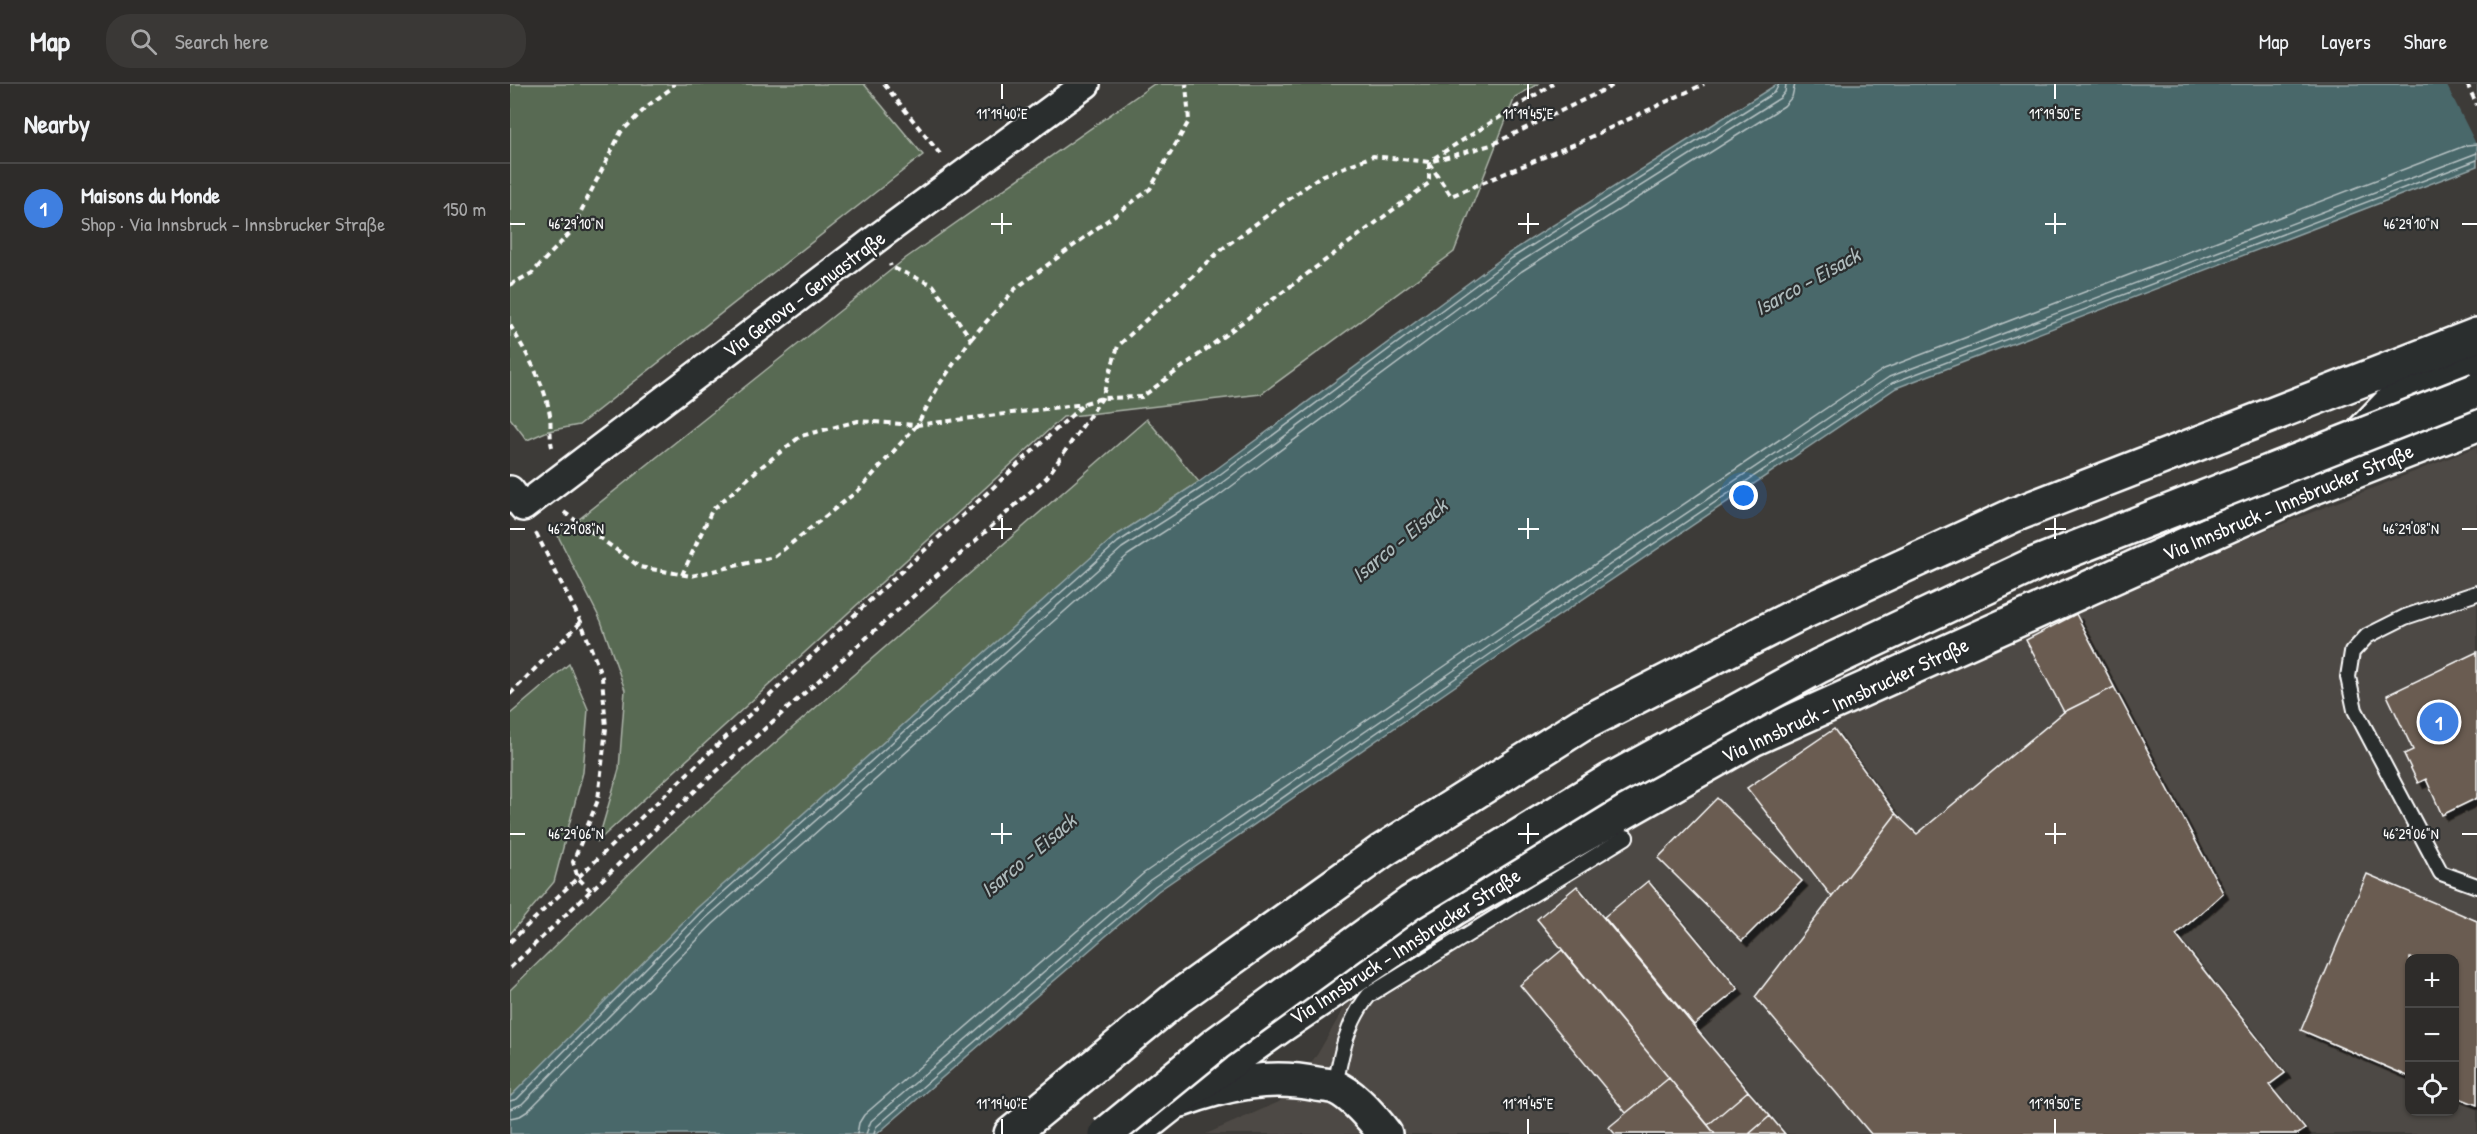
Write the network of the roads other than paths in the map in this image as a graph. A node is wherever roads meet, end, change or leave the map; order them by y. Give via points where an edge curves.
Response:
1 (1086, 84) edge
2 (2477, 335) edge
3 (2477, 362) edge
4 (2477, 390) edge
5 (2477, 424) edge
6 (2309, 489) junction
7 (517, 498) edge
8 (2477, 593) edge
9 (1626, 837) dead end
10 (2477, 886) edge
11 (1335, 1087) junction
12 (1173, 1103) junction
13 (1011, 1134) edge
14 (1106, 1134) edge
15 (1134, 1134) edge
16 (1385, 1134) edge

1 - 7 street, Via Genova - Genuastraße
2 - 13 main road via 2014,515 1795,616 1581,725 1382,851 1178,997
3 - 6 main road via 2399,394
4 - 14 main road, bridge via 2035,564 1819,666 1609,780 1410,903 1216,1044
5 - 6 main road, Via Innsbruck - Innsbrucker Straße
6 - 12 main road, Via Innsbruck - Innsbrucker Straße via 1754,739 1455,908
8 - 10 lane via 2367,636 2352,652 2348,677 2355,710 2441,873
9 - 11 lane via 1369,995 1355,1012 1342,1048
11 - 12 main road via 1271,1079 1210,1090
11 - 16 main road via 1367,1112
12 - 15 main road, Via Innsbruck - Innsbrucker Straße

